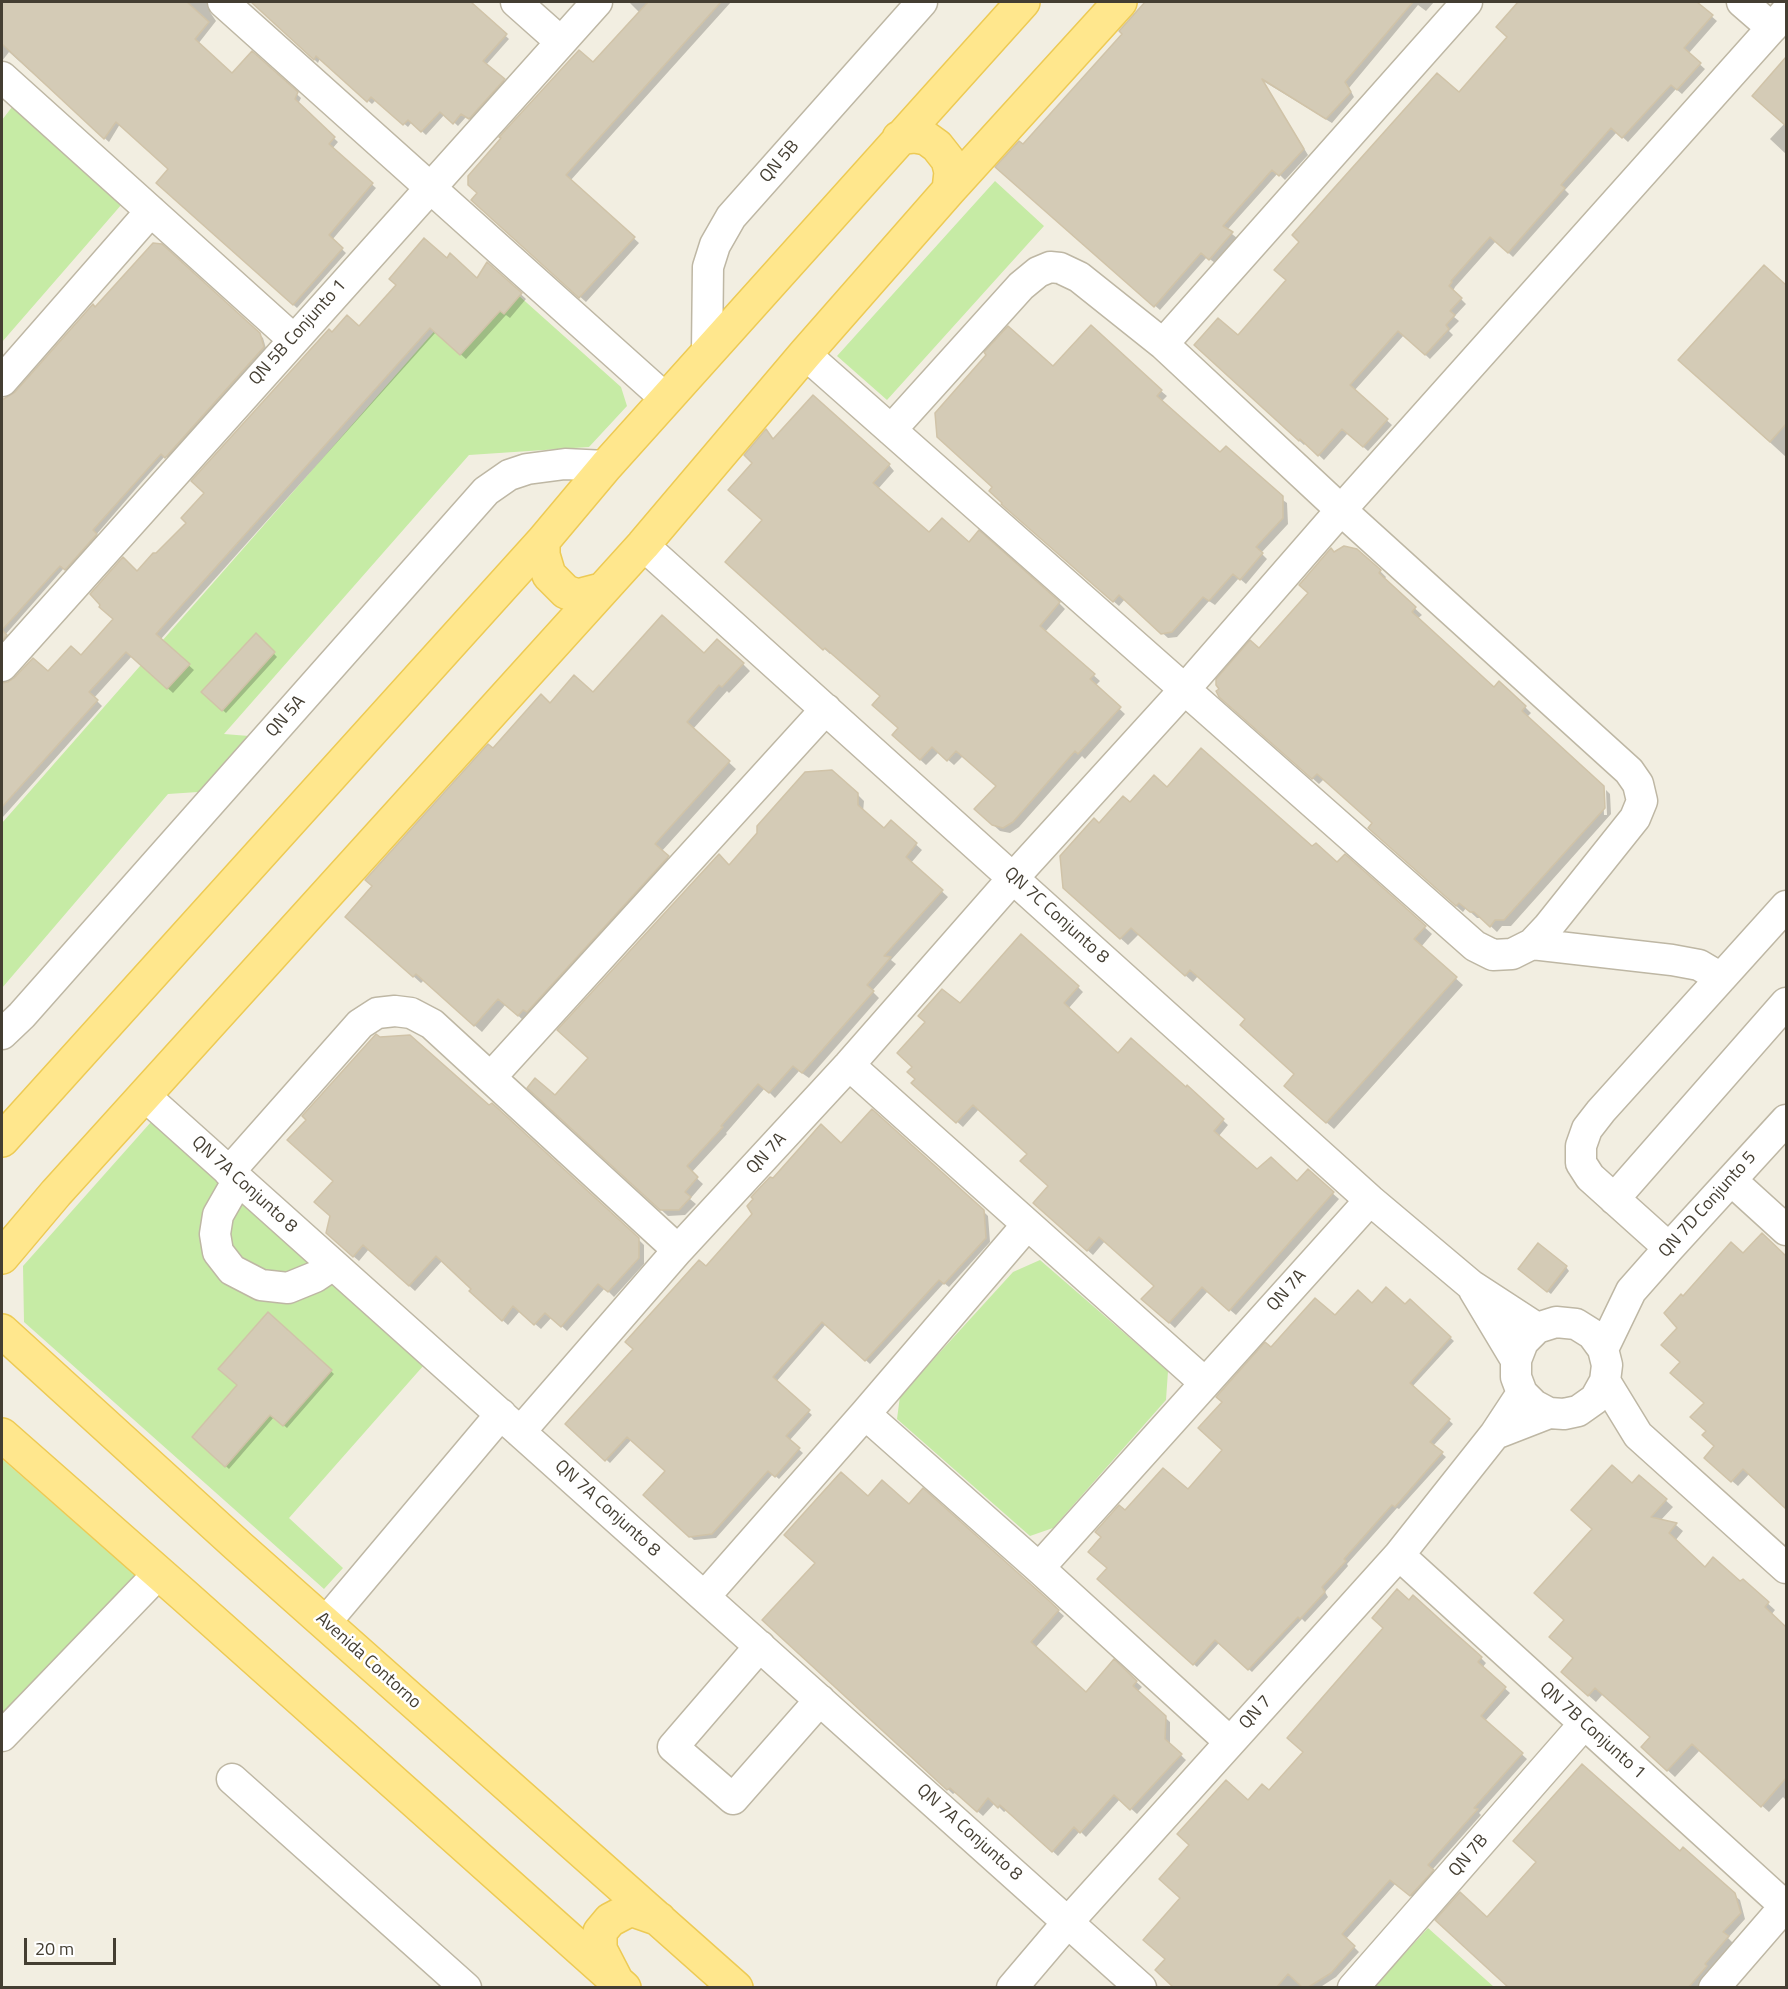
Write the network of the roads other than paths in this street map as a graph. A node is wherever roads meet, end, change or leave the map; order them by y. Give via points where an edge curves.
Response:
1 (223, 2) edge
2 (516, 2) edge
3 (597, 2) edge
4 (922, 2) edge
5 (1023, 2) edge
6 (1119, 2) edge
7 (1467, 2) edge
8 (1742, 2) edge
9 (1779, 20) edge
10 (561, 42) junction
11 (4, 84) edge
12 (899, 138) junction
13 (430, 186) junction
14 (949, 190) junction
15 (151, 211) junction
16 (293, 339) junction
17 (1163, 344) junction
18 (707, 353) junction
19 (805, 354) junction
20 (2, 381) edge
21 (666, 399) junction
22 (891, 430) junction
23 (606, 466) junction
24 (1341, 510) junction
25 (543, 541) junction
26 (644, 544) junction
27 (601, 590) junction
28 (2, 666) edge
29 (1185, 689) junction
30 (826, 709) junction
31 (1014, 877) junction
32 (1786, 906) edge
33 (1532, 944) junction
34 (1721, 978) junction
35 (1786, 1003) edge
36 (2, 1034) edge
37 (849, 1065) junction
38 (491, 1077) junction
39 (145, 1096) junction
40 (1786, 1120) edge
41 (2, 1133) edge
42 (234, 1176) junction
43 (1731, 1180) junction
44 (1614, 1199) junction
45 (1370, 1200) junction
46 (1027, 1225) junction
47 (1786, 1230) edge
48 (1669, 1248) junction
49 (678, 1250) junction
50 (2, 1257) edge
51 (333, 1265) junction
52 (1471, 1285) junction
53 (1631, 1291) junction
54 (1576, 1324) junction
55 (1537, 1328) junction
56 (2, 1331) edge
57 (1603, 1349) junction
58 (1516, 1360) junction
59 (1605, 1381) junction
60 (1204, 1382) junction
61 (1522, 1393) junction
62 (1563, 1412) junction
63 (865, 1414) junction
64 (510, 1423) junction
65 (1495, 1434) junction
66 (2, 1435) edge
67 (1638, 1435) junction
68 (1399, 1555) junction
69 (1039, 1568) junction
70 (1786, 1568) edge
71 (159, 1573) junction
72 (705, 1596) junction
73 (325, 1623) junction
74 (760, 1646) junction
75 (820, 1700) junction
76 (1584, 1724) junction
77 (2, 1736) edge
78 (1230, 1742) junction
79 (232, 1779) dead end
80 (1786, 1906) edge
81 (659, 1919) junction
82 (1068, 1922) junction
83 (621, 1985) edge
84 (466, 1988) edge
85 (736, 1988) edge
86 (1012, 1988) edge
87 (1141, 1988) edge
88 (1353, 1988) edge
89 (1714, 1988) edge

1 - 13 street
2 - 10 street
3 - 10 street, QN 5B Conjunto 1
4 - 18 street, QN 5B via 731,218 715,244 708,267
5 - 12 main road
6 - 14 main road
7 - 17 street
8 - 9 street
9 - 24 street, QN 7A
10 - 13 street, QN 5B Conjunto 1
11 - 15 street
12 - 14 main road via 926,138 937,146 948,160
12 - 18 main road
13 - 16 street, QN 5B Conjunto 1
13 - 21 street
14 - 19 main road
15 - 16 street
15 - 20 street
16 - 28 street, QN 5B Conjunto 1
17 - 22 street via 1079,277 1050,267 1021,286
17 - 24 street
18 - 21 main road
19 - 22 street
19 - 26 main road
21 - 23 main road
22 - 29 street
23 - 25 main road
23 - 36 street, QN 5A via 565,464 527,469 486,491
24 - 29 street, QN 7A
24 - 33 street via 1629,771 1638,784 1642,801 1635,818
25 - 27 main road via 549,575 566,592 578,596
25 - 41 main road
26 - 27 main road
26 - 30 street, QN 7C Conjunto 8
27 - 39 main road
29 - 31 street, QN 7A
29 - 33 street via 1475,946 1493,955 1512,954
30 - 31 street, QN 7C Conjunto 8
30 - 38 street
31 - 37 street, QN 7A
31 - 45 street, QN 7C Conjunto 8
32 - 34 street
33 - 34 street via 1672,960 1699,965
34 - 44 street via 1587,1129 1581,1162
35 - 44 street
37 - 46 street
37 - 49 street, QN 7A
38 - 42 street via 432,1024 411,1013 377,1013 360,1024
38 - 49 street
39 - 42 street, QN 7A Conjunto 8
39 - 50 main road
40 - 43 street, QN 7D Conjunto 5
42 - 51 street, QN 7A Conjunto 8
42 - 51 street via 218,1215 215,1234 218,1252 232,1270 261,1285 288,1288
43 - 47 street
43 - 48 street, QN 7D Conjunto 5
44 - 48 street
45 - 52 street, QN 7C Conjunto 8
45 - 60 street, QN 7A
46 - 60 street
46 - 63 street
48 - 53 street, QN 7D Conjunto 5
49 - 64 street, QN 7A
51 - 64 street, QN 7A Conjunto 8
52 - 55 street, QN 7C Conjunto 8
52 - 58 street, QN 7C Conjunto 8
53 - 54 street, QN 7D Conjunto 5
53 - 57 street, QN 7D Conjunto 5
54 - 55 street via 1556,1322
54 - 57 street via 1592,1334
55 - 58 street via 1523,1342
56 - 73 main road, Avenida Contorno
57 - 59 street
58 - 61 street via 1516,1377
59 - 62 street via 1595,1399
59 - 67 street
60 - 69 street, QN 7A
61 - 62 street via 1534,1405
61 - 65 street, QN 7
62 - 65 street
62 - 67 street
63 - 69 street
63 - 72 street
64 - 72 street, QN 7A Conjunto 8
64 - 73 street, QN 7A
65 - 68 street, QN 7
66 - 71 main road
67 - 70 street
68 - 76 street, QN 7B Conjunto 1
68 - 78 street, QN 7
69 - 78 street
71 - 77 street
71 - 83 main road
72 - 74 street, QN 7A Conjunto 8
73 - 81 main road, Avenida Contorno
74 - 75 street, QN 7A Conjunto 8
74 - 75 street via 673,1747 733,1799
75 - 82 street, QN 7A Conjunto 8
76 - 80 street, QN 7B Conjunto 1
76 - 88 street, QN 7B
78 - 82 street, QN 7
79 - 84 street
80 - 89 street
81 - 83 main road via 629,1910 610,1920 600,1932 600,1949
81 - 85 main road, Avenida Contorno
82 - 86 street, QN 7
82 - 87 street, QN 7A Conjunto 8

